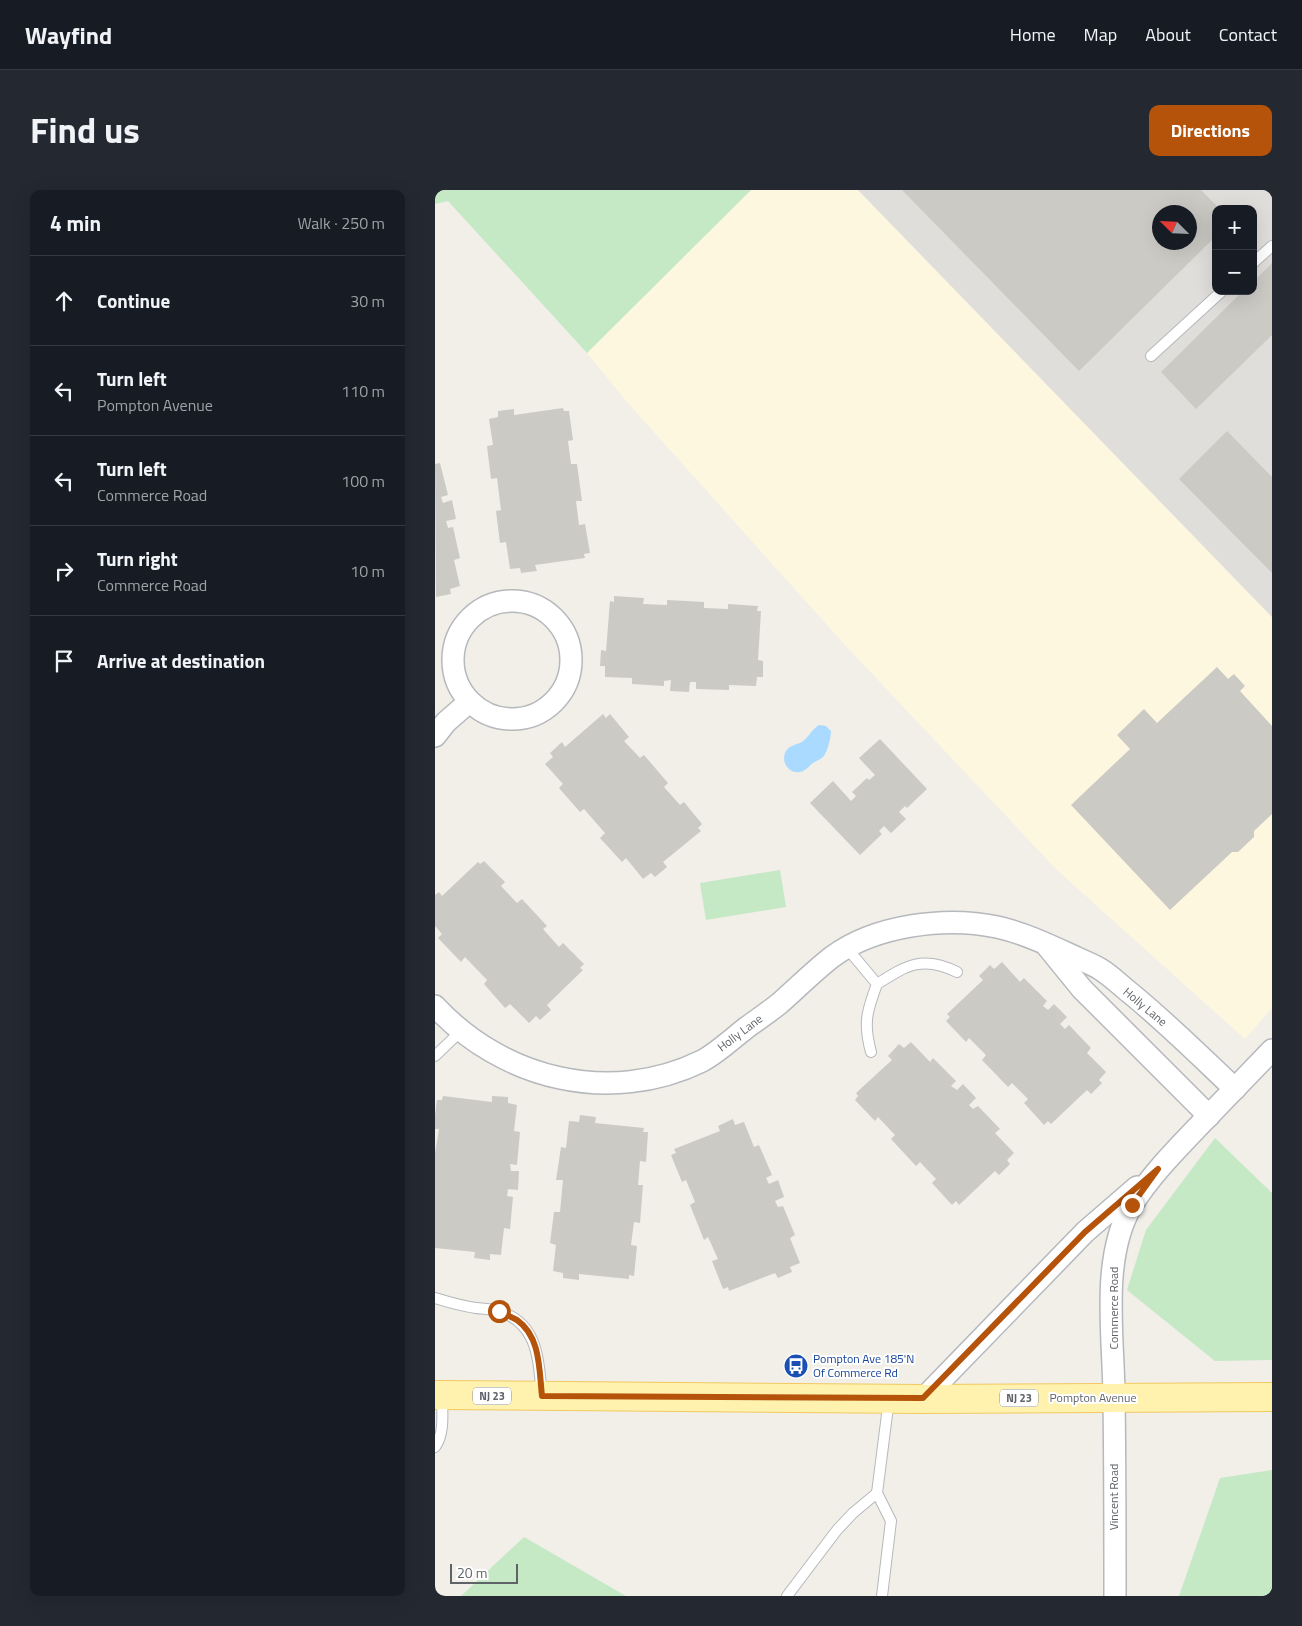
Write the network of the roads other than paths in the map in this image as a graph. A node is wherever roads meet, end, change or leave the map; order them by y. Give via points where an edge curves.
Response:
1 (1272, 246) edge
2 (1257, 259) edge
3 (1218, 295) edge
4 (1151, 356) dead end
5 (469, 702) junction
6 (435, 736) edge
7 (1044, 942) junction
8 (847, 948) junction
9 (957, 972) dead end
10 (877, 984) junction
11 (435, 1006) edge
12 (461, 1031) junction
13 (1272, 1050) edge
14 (871, 1052) dead end
15 (435, 1056) edge
16 (1235, 1089) junction
17 (1209, 1116) junction
18 (1158, 1169) junction
19 (435, 1298) edge
20 (439, 1395) edge
21 (542, 1396) junction
22 (1272, 1397) edge
23 (889, 1398) junction
24 (923, 1398) junction
25 (1115, 1398) junction
26 (435, 1447) edge
27 (877, 1493) junction
28 (792, 1595) edge
29 (883, 1596) edge
30 (1115, 1596) edge

1 - 2 lane
3 - 4 lane
5 - 5 street via 485,714 504,719 524,719 557,699 567,682 572,662 569,643 561,625 547,611 529,602 510,600 490,604 473,614 461,629 454,648 453,667 458,686
5 - 6 street
7 - 8 street, Holly Lane via 996,927 933,923 894,930
7 - 16 street, Holly Lane via 1099,968 1151,1010
7 - 17 street via 1082,989
8 - 10 lane
8 - 12 street, Holly Lane via 703,1060 652,1078 597,1083 547,1075 501,1058
9 - 10 lane via 941,964 922,962 897,971
10 - 14 lane via 867,1011 866,1034
11 - 12 street, Holly Lane
12 - 15 lane
13 - 16 street, Commerce Road
16 - 17 street, Commerce Road
17 - 18 street, Commerce Road
18 - 24 street, Commerce Road via 1085,1232
18 - 25 street, Commerce Road via 1132,1205 1123,1224 1113,1265
19 - 21 lane via 499,1311 518,1321 532,1337 538,1356
20 - 21 main road, Pompton Avenue / NJ 23
20 - 26 lane via 442,1430
21 - 23 main road, Pompton Avenue / NJ 23
22 - 25 main road, Pompton Avenue / NJ 23
23 - 24 main road, Pompton Avenue / NJ 23
23 - 27 lane
24 - 25 main road, Pompton Avenue / NJ 23
25 - 30 street, Vincent Road
27 - 28 lane via 837,1530
27 - 29 lane via 891,1521

